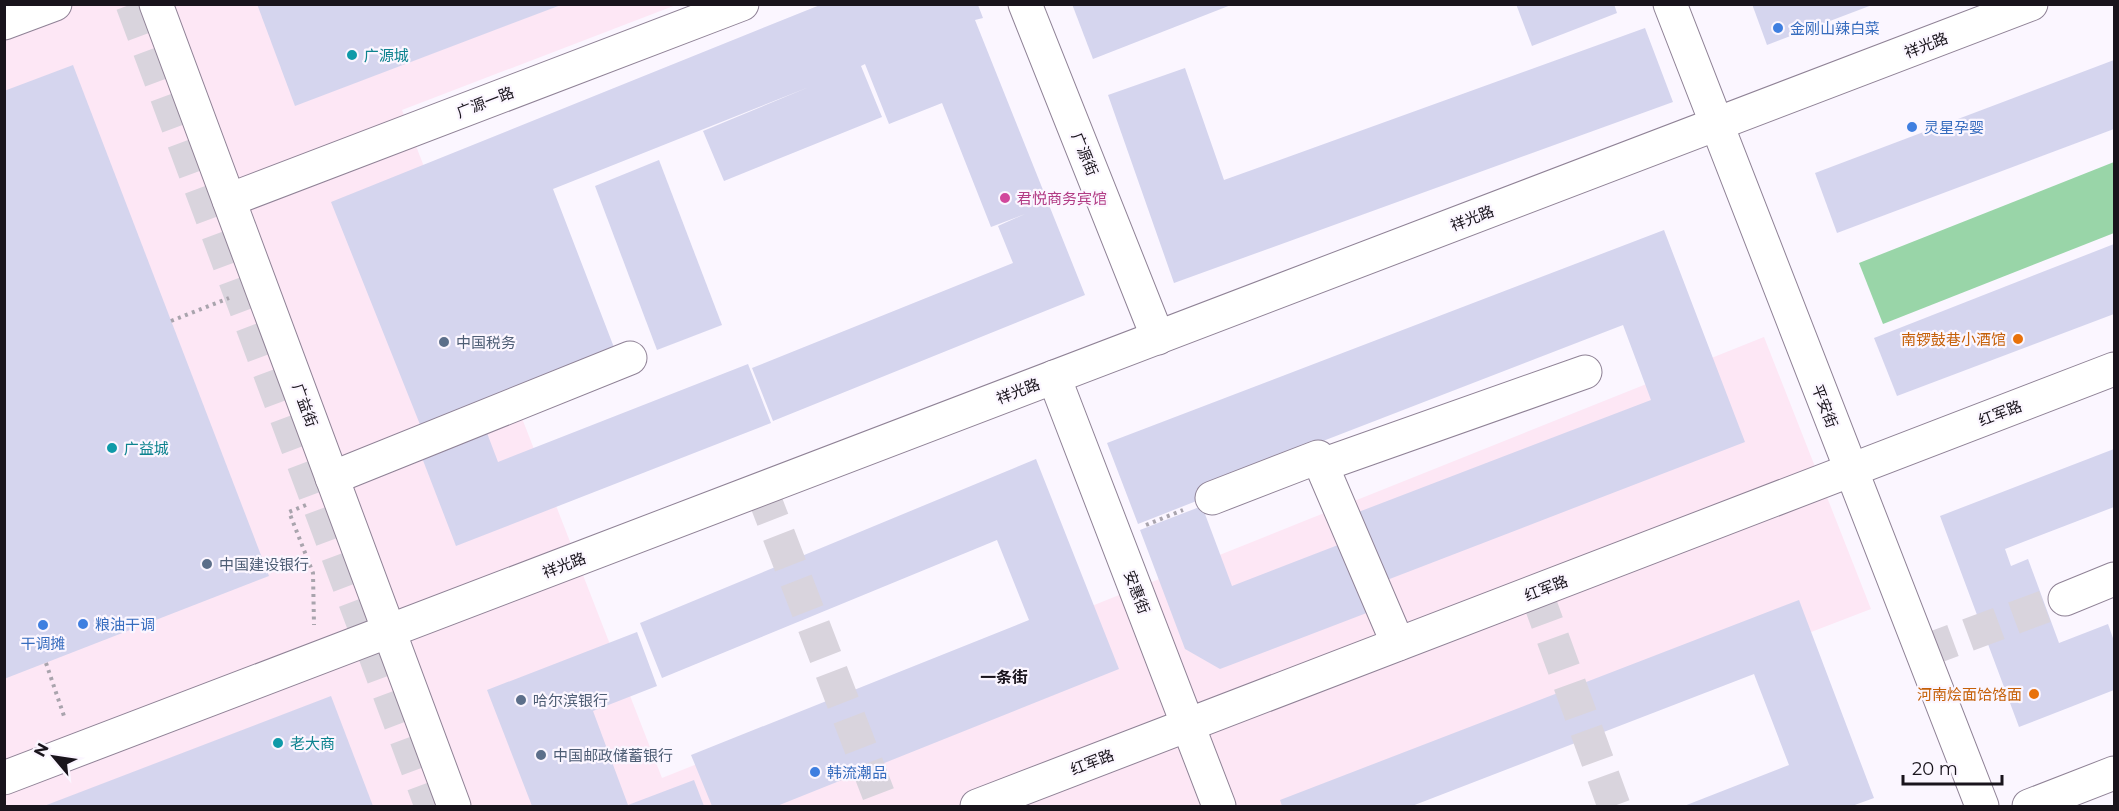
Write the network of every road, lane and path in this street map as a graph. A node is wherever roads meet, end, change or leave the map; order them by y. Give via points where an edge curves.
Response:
1 (156, 4) edge
2 (742, 4) edge
3 (1025, 4) edge
4 (1670, 4) edge
5 (2031, 4) edge
6 (51, 6) edge
7 (4, 23) edge
8 (1716, 125) junction
9 (229, 200) junction
10 (260, 286) junction
11 (171, 321) dead end
12 (1158, 338) junction
13 (630, 358) dead end
14 (2115, 369) edge
15 (1585, 372) dead end
16 (1054, 377) junction
17 (1322, 465) junction
18 (1851, 471) junction
19 (332, 478) junction
20 (1212, 498) joint
21 (308, 504) dead end
22 (1116, 537) junction
23 (2115, 579) edge
24 (2065, 599) tunnel mouth
25 (389, 632) junction
26 (1398, 644) junction
27 (315, 659) junction
28 (46, 663) dead end
29 (1188, 725) junction
30 (76, 751) junction
31 (2115, 773) edge
32 (4, 778) edge
33 (454, 807) edge
34 (977, 807) edge
35 (1220, 807) edge
36 (1982, 807) edge
37 (2029, 807) edge

1 - 9 street, 广益街
2 - 9 street, 广源一路
3 - 12 street, 广源街
4 - 8 street, 平安街
5 - 8 street, 祥光路
6 - 7 street
8 - 12 street, 祥光路
8 - 18 street, 平安街
9 - 10 street, 广益街
10 - 11 path
10 - 19 street, 广益街
12 - 16 street, 祥光路
13 - 19 street
14 - 18 street, 红军路
15 - 17 street
16 - 22 street, 安惠街
16 - 25 street, 祥光路
17 - 20 street via 1318,457
17 - 26 street
18 - 26 street, 红军路
18 - 36 street, 平安街
19 - 25 street, 广益街
20 - 22 path
21 - 27 path via 289,512 313,573
22 - 29 street, 安惠街
23 - 24 street
25 - 27 street, 祥光路
25 - 33 street, 广益街
26 - 29 street, 红军路
27 - 30 street, 祥光路
28 - 30 path
29 - 34 street, 红军路
29 - 35 street, 安惠街
30 - 32 street, 祥光路
31 - 37 street

